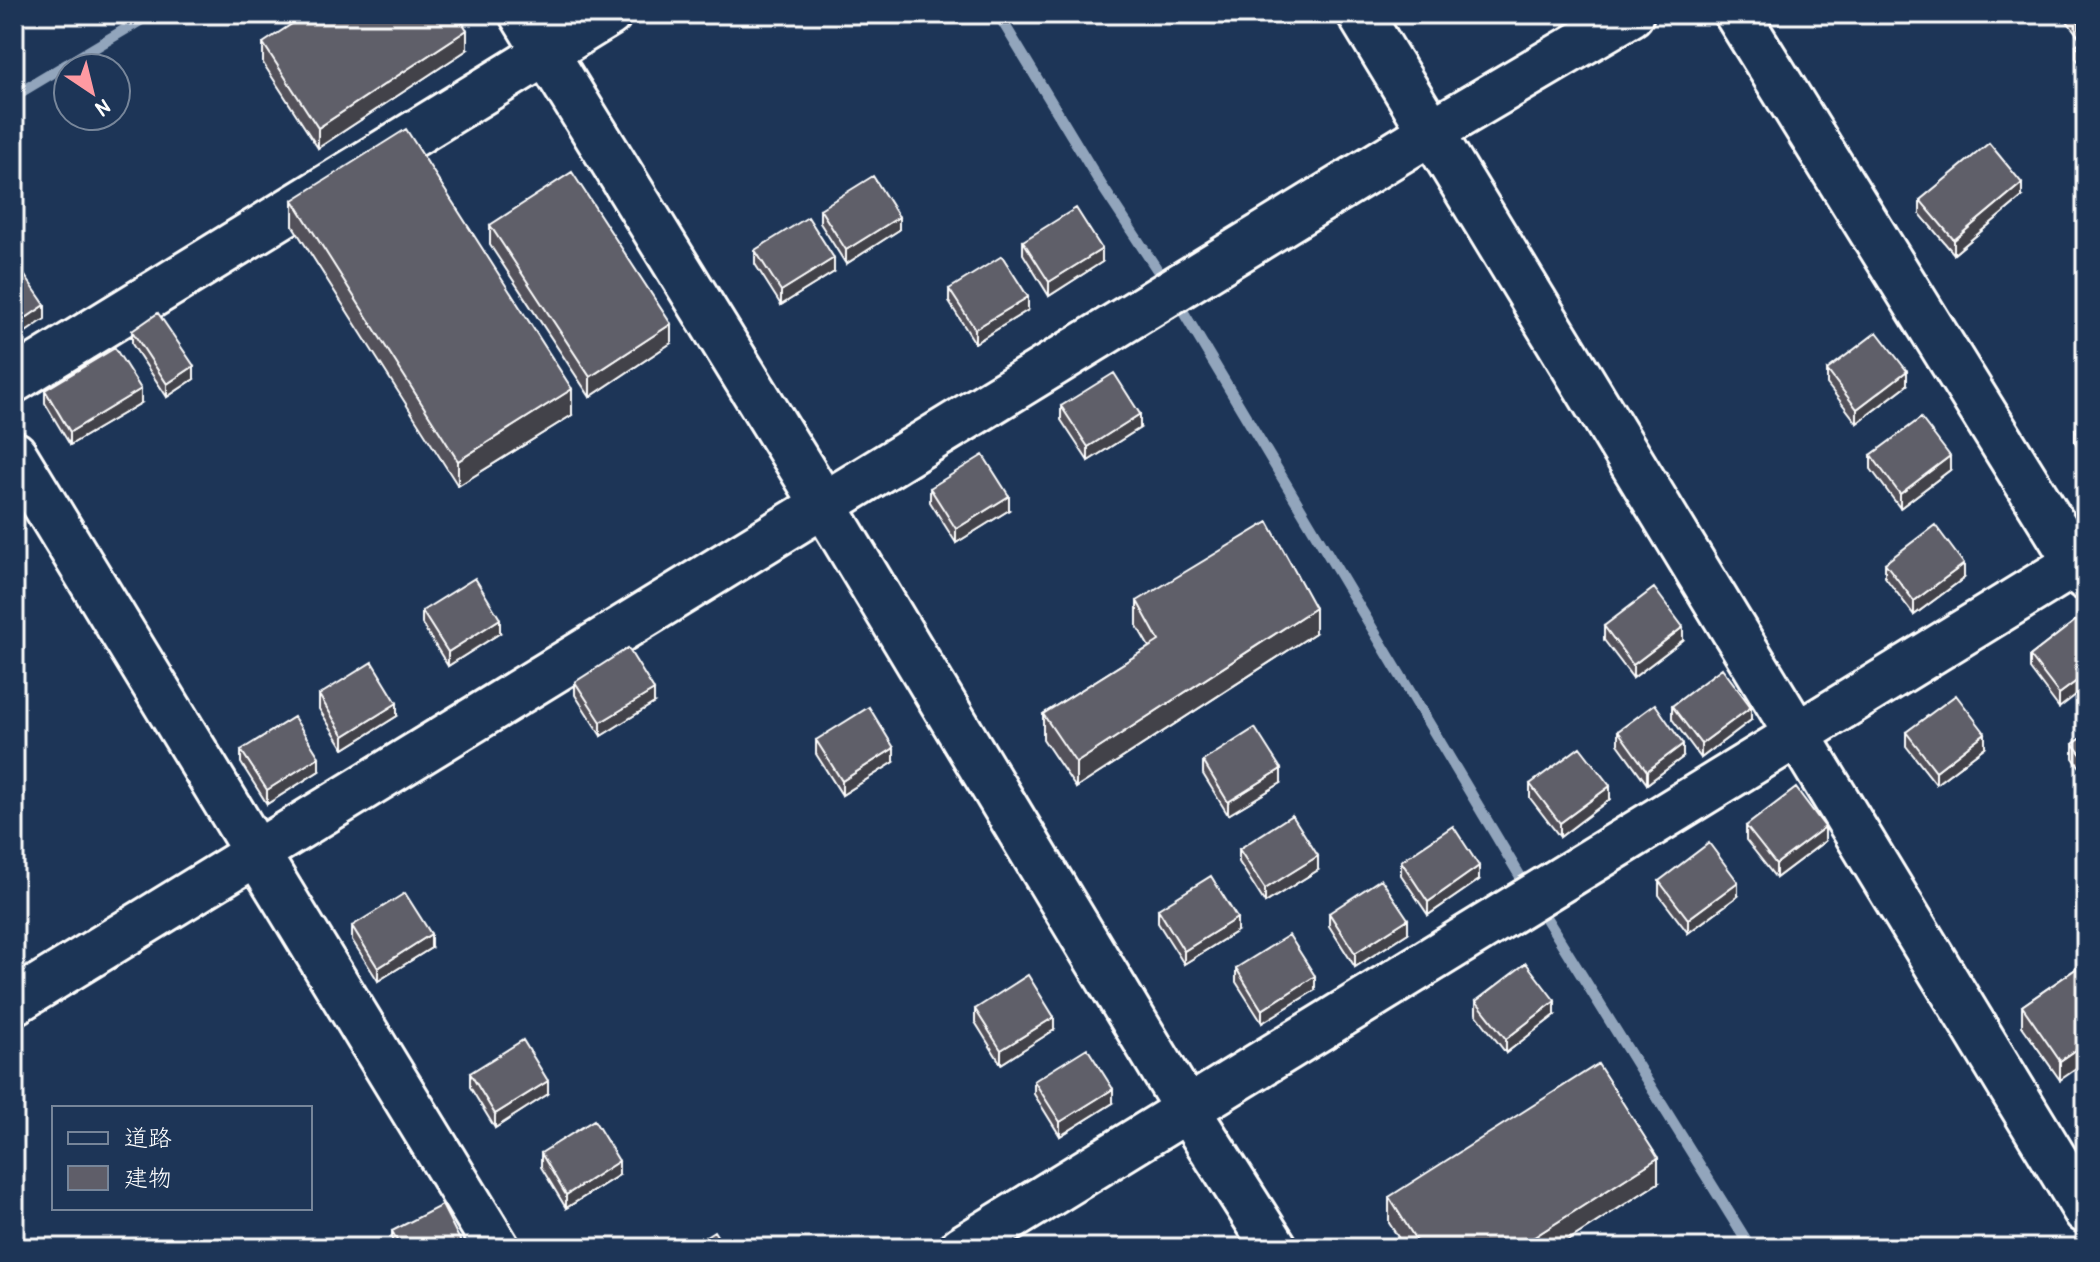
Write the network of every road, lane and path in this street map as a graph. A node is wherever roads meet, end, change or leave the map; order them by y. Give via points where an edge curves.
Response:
1 (522, 14) edge
2 (609, 14) edge
3 (1360, 14) edge
4 (1631, 14) edge
5 (1737, 14) edge
6 (545, 52) junction
7 (1431, 132) junction
8 (14, 380) edge
9 (14, 454) edge
10 (824, 505) junction
11 (2083, 566) edge
12 (1798, 734) junction
13 (256, 852) junction
14 (14, 1002) edge
15 (1188, 1111) junction
16 (2086, 1211) edge
17 (497, 1248) edge
18 (962, 1248) edge
19 (1275, 1248) edge

1 - 6 street
2 - 6 street
3 - 7 street
4 - 7 street
5 - 11 street
6 - 8 street
6 - 10 street
7 - 10 street
7 - 12 street
9 - 13 street
10 - 13 street
10 - 15 street
11 - 12 street
12 - 15 street
12 - 16 street
13 - 14 street
13 - 17 street
15 - 18 street
15 - 19 street

